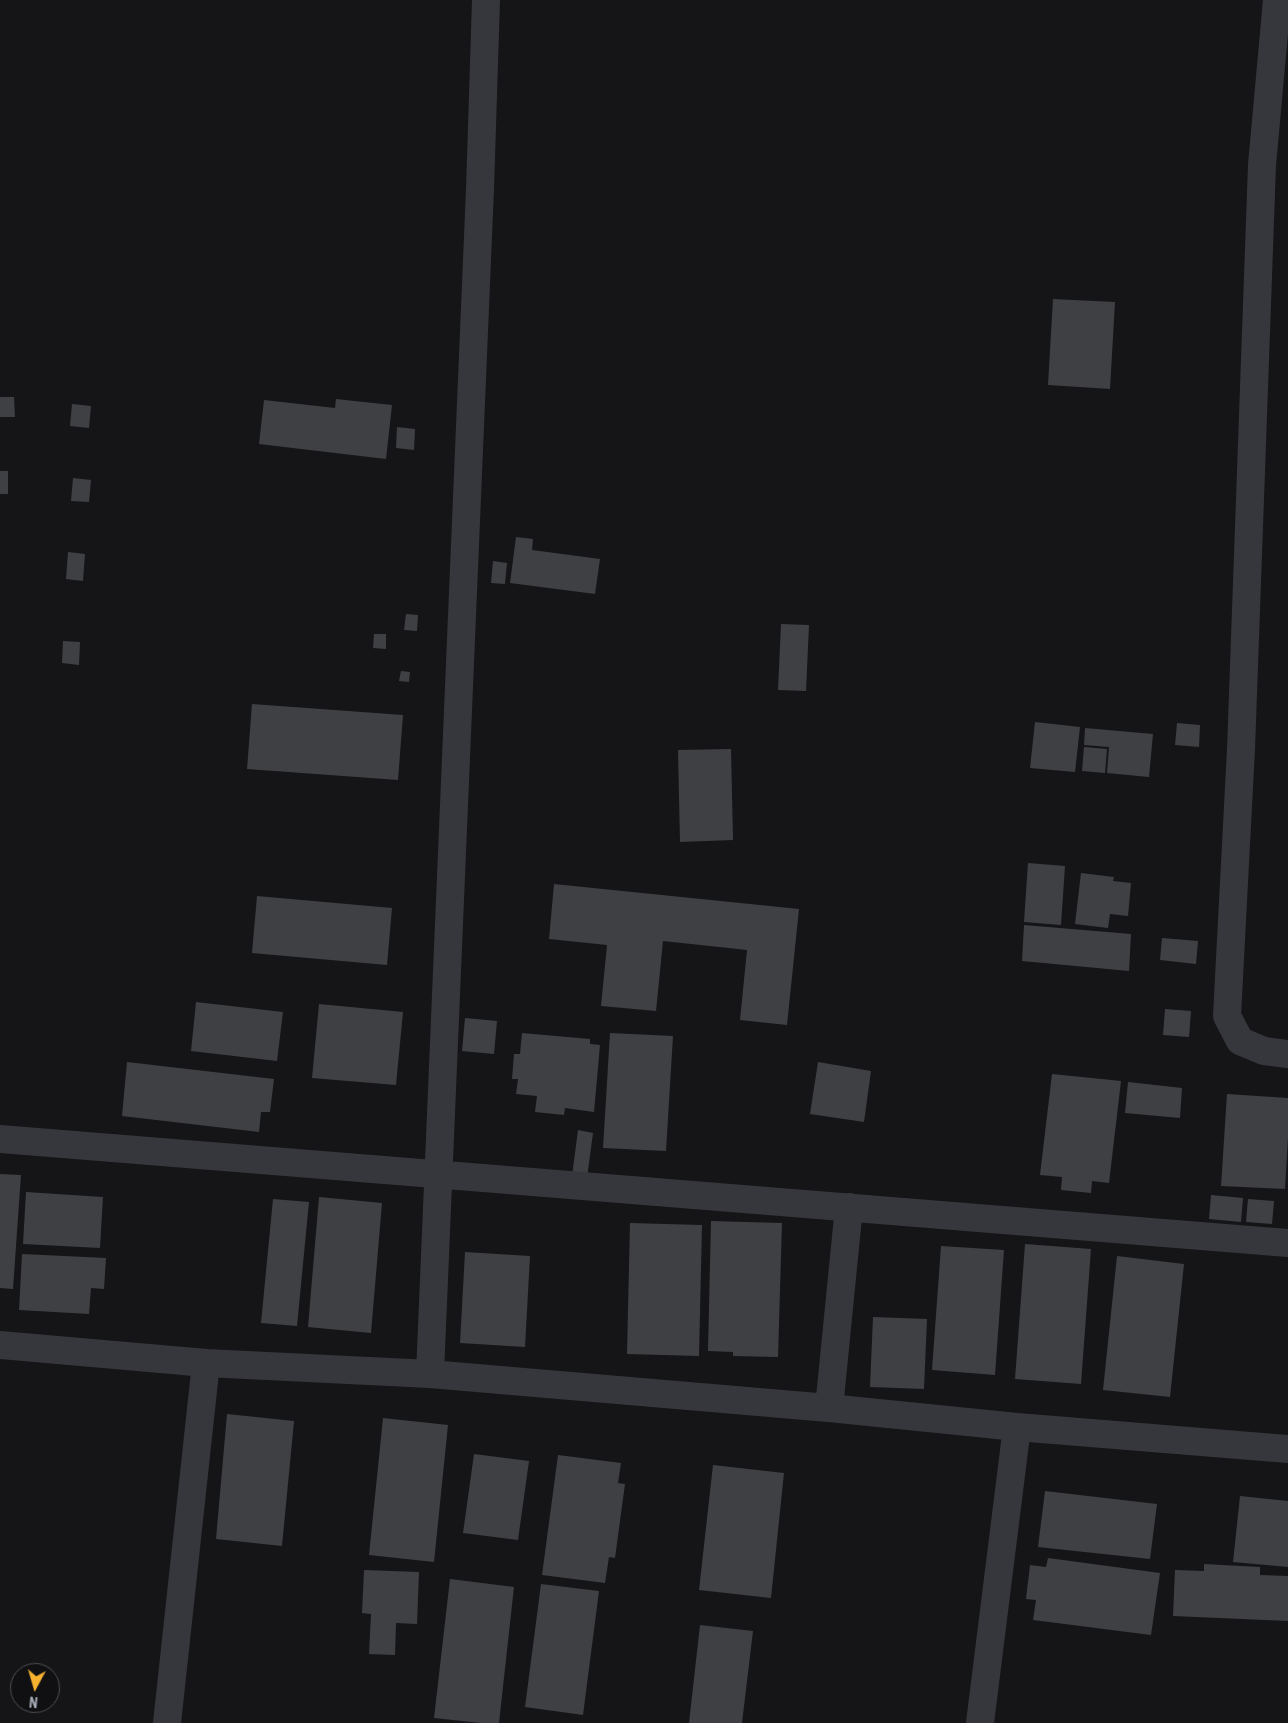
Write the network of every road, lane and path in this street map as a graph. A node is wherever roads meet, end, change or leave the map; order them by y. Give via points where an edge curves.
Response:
1 (486, 0) edge
2 (1277, 0) edge
3 (1288, 1054) edge
4 (0, 1139) edge
5 (438, 1174) junction
6 (849, 1207) junction
7 (1288, 1242) edge
8 (0, 1345) edge
9 (206, 1363) junction
10 (430, 1374) junction
11 (829, 1408) junction
12 (1017, 1427) junction
13 (1288, 1449) edge
14 (166, 1723) edge
15 (980, 1723) edge

1 - 5 street
2 - 3 street via 1262,165 1227,1016 1240,1042 1264,1051
4 - 5 street
5 - 6 street
5 - 10 street
6 - 7 street
6 - 11 street
8 - 9 street
9 - 10 street
9 - 14 street
10 - 11 street
11 - 12 street
12 - 13 street
12 - 15 street

